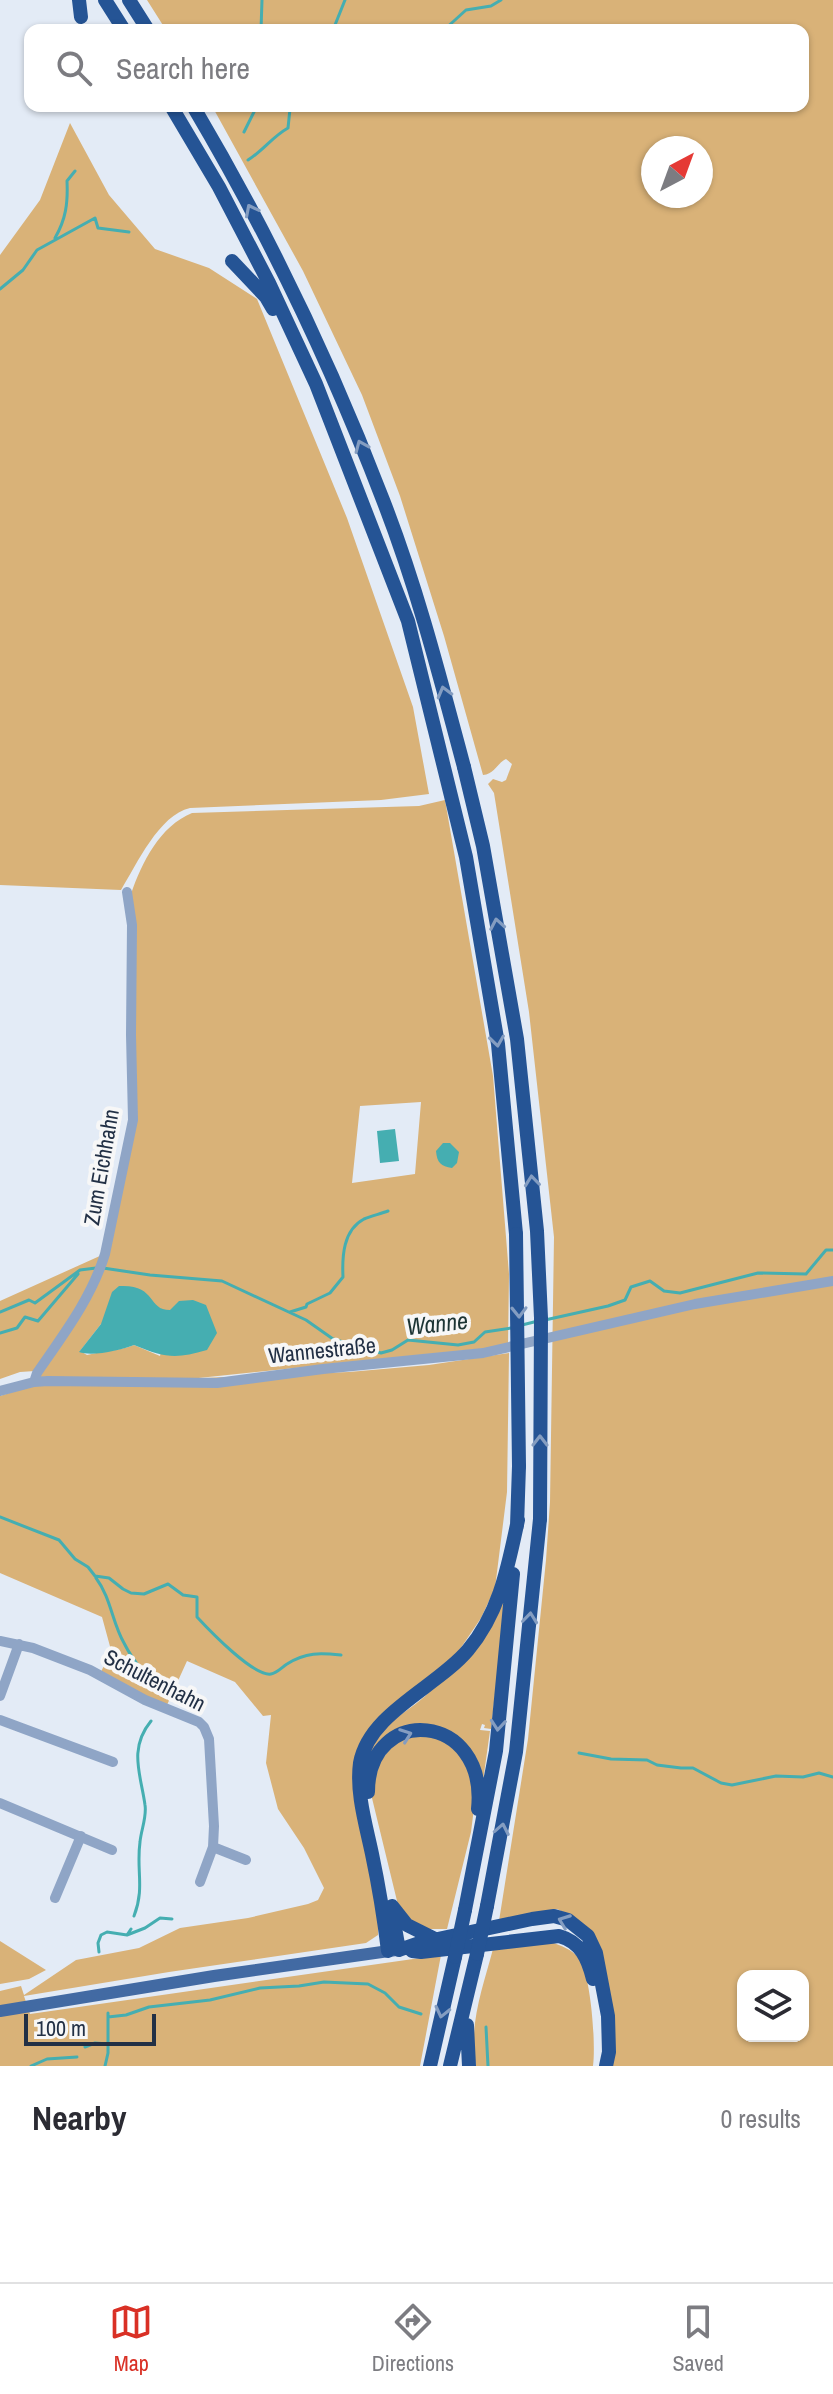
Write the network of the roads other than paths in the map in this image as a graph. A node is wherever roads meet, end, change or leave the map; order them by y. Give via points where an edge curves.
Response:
1 (79, 0) edge
2 (105, 0) edge
3 (129, 0) edge
4 (81, 17) dead end
5 (120, 24) edge
6 (144, 24) edge
7 (175, 112) edge
8 (197, 112) edge
9 (232, 261) dead end
10 (316, 384) junction
11 (127, 892) dead end
12 (833, 1281) edge
13 (34, 1382) junction
14 (0, 1391) edge
15 (518, 1518) junction
16 (0, 1641) edge
17 (19, 1644) junction
18 (0, 1696) edge
19 (0, 1720) edge
20 (113, 1762) dead end
21 (0, 1803) edge
22 (81, 1836) junction
23 (213, 1847) junction
24 (112, 1850) dead end
25 (246, 1860) dead end
26 (200, 1882) dead end
27 (471, 1883) junction
28 (55, 1898) dead end
29 (391, 1905) junction
30 (435, 1939) junction
31 (394, 1950) junction
32 (471, 1981) junction
33 (0, 2011) edge
34 (430, 2066) edge
35 (450, 2066) edge
36 (469, 2066) edge
37 (599, 2066) edge
38 (606, 2066) edge

1 - 4 highway
2 - 5 highway
3 - 6 highway
7 - 10 highway via 226,200
32 -> 8 highway, bridge via 516,1752 540,1519 541,1318 517,1039 464,767 423,614 384,501 284,275
9 - 10 highway via 266,297
10 -> 15 highway, bridge via 408,621 466,857 498,1044 515,1218
11 - 13 street, Zum Eichhahn via 132,925 133,1120 98,1275
12 - 13 street, Wannestraße via 695,1304 483,1353 217,1383
13 - 14 street, Wannestraße
15 -> 27 highway via 496,1751
15 - 31 highway via 502,1588 481,1632 446,1673 382,1723 361,1759 361,1799
16 - 17 street
17 - 18 street
17 - 23 street, Schultenhahn via 90,1670 204,1727 209,1739
19 - 20 street
21 - 22 street
22 - 24 street
22 - 28 street
23 - 25 street
23 - 26 street, Schultenhahn
29 -> 27 highway via 368,1784 377,1755 410,1731 448,1736 472,1761 480,1795
27 -> 34 highway, bridge
29 - 30 highway via 407,1925
29 - 31 highway
30 - 31 highway
38 -> 30 highway via 609,2036 602,1979 592,1944 575,1924 546,1916
31 - 33 main road
31 - 37 highway via 421,1952 553,1936 571,1940 586,1957 593,1980
32 - 35 highway
32 - 36 highway

